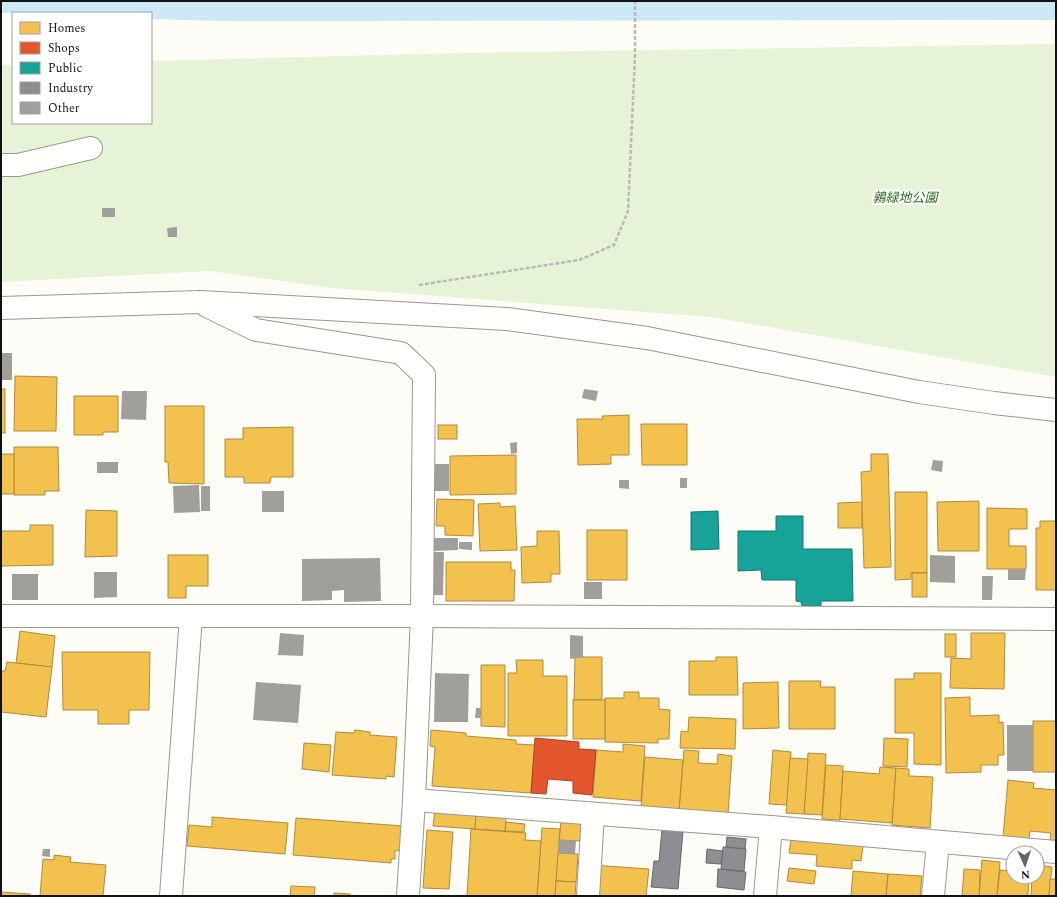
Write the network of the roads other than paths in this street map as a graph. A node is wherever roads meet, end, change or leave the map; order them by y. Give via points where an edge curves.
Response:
1 (91, 148) dead end
2 (1, 165) edge
3 (200, 302) junction
4 (1, 308) edge
5 (1056, 410) edge
6 (1, 616) edge
7 (191, 616) junction
8 (422, 616) junction
9 (1056, 619) edge
10 (414, 800) junction
11 (593, 814) junction
12 (771, 827) junction
13 (938, 842) junction
14 (1056, 852) edge
15 (171, 896) edge
16 (408, 896) edge
17 (588, 896) edge
18 (765, 896) edge
19 (932, 896) edge

1 - 2 street via 18,165
3 - 4 street
3 - 5 street via 507,319 647,338 919,392
3 - 8 street via 256,330 401,353 424,375
6 - 7 street
7 - 8 street
7 - 15 street
8 - 9 street
8 - 10 street
10 - 11 street
10 - 16 street
11 - 12 street
11 - 17 street
12 - 13 street
12 - 18 street
13 - 14 street
13 - 19 street

